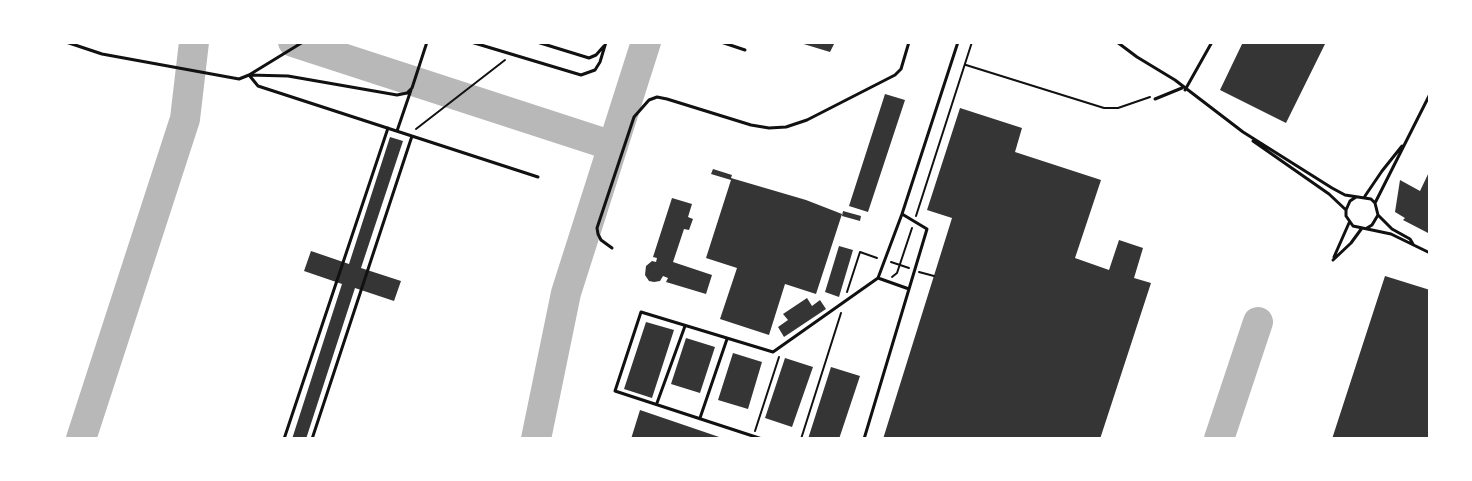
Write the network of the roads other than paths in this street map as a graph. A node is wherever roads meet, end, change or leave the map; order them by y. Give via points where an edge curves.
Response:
1 (66, 42) edge
2 (303, 42) edge
3 (427, 42) edge
4 (471, 42) edge
5 (537, 42) edge
6 (721, 42) edge
7 (909, 42) edge
8 (958, 42) edge
9 (1117, 42) edge
10 (1212, 42) edge
11 (606, 43) edge
12 (745, 50) dead end
13 (249, 75) junction
14 (412, 88) junction
15 (1184, 89) junction
16 (1430, 94) edge
17 (1155, 99) dead end
18 (388, 128) junction
19 (397, 131) junction
20 (1243, 132) junction
21 (412, 136) junction
22 (1405, 142) junction
23 (538, 177) dead end
24 (1360, 196) junction
25 (1365, 196) junction
26 (1375, 204) junction
27 (1346, 210) junction
28 (902, 214) junction
29 (1378, 215) junction
30 (1349, 223) junction
31 (1364, 228) junction
32 (1413, 244) junction
33 (612, 249) dead end
34 (1430, 253) edge
35 (878, 278) junction
36 (909, 289) junction
37 (685, 326) junction
38 (727, 339) junction
39 (657, 404) junction
40 (700, 418) junction
41 (284, 439) edge
42 (312, 439) edge
43 (762, 439) edge
44 (864, 439) edge

1 - 13 lane via 102,54 229,78
2 - 13 lane
3 - 14 lane
4 - 11 lane via 581,75 595,70
5 - 11 lane via 589,58
6 - 12 lane
7 - 33 lane via 901,69 895,75 786,127 760,127 667,99 649,100 634,117 597,228 601,240
8 - 28 lane
9 - 15 lane
10 - 15 lane
13 - 14 lane via 288,76 397,95
13 - 18 lane via 258,86
14 - 19 lane
15 - 17 lane
15 - 20 lane
16 - 22 lane
18 - 19 lane
18 - 41 lane
19 - 21 lane
20 - 24 lane via 1332,189
20 - 27 lane
21 - 23 lane
21 - 42 lane
22 - 25 lane
22 - 26 lane
24 - 25 lane
24 - 27 lane via 1350,201
25 - 26 lane
26 - 29 lane
27 - 30 lane
28 - 35 lane
28 - 36 lane via 927,228
29 - 31 lane
29 - 32 lane
30 - 31 lane
30 - 31 lane via 1333,260
31 - 32 lane
32 - 34 lane
35 - 36 lane
35 - 38 lane via 773,352
36 - 44 lane
37 - 38 lane
37 - 39 lane
37 - 39 lane via 641,312 615,391
38 - 40 lane
39 - 40 lane
40 - 43 lane

